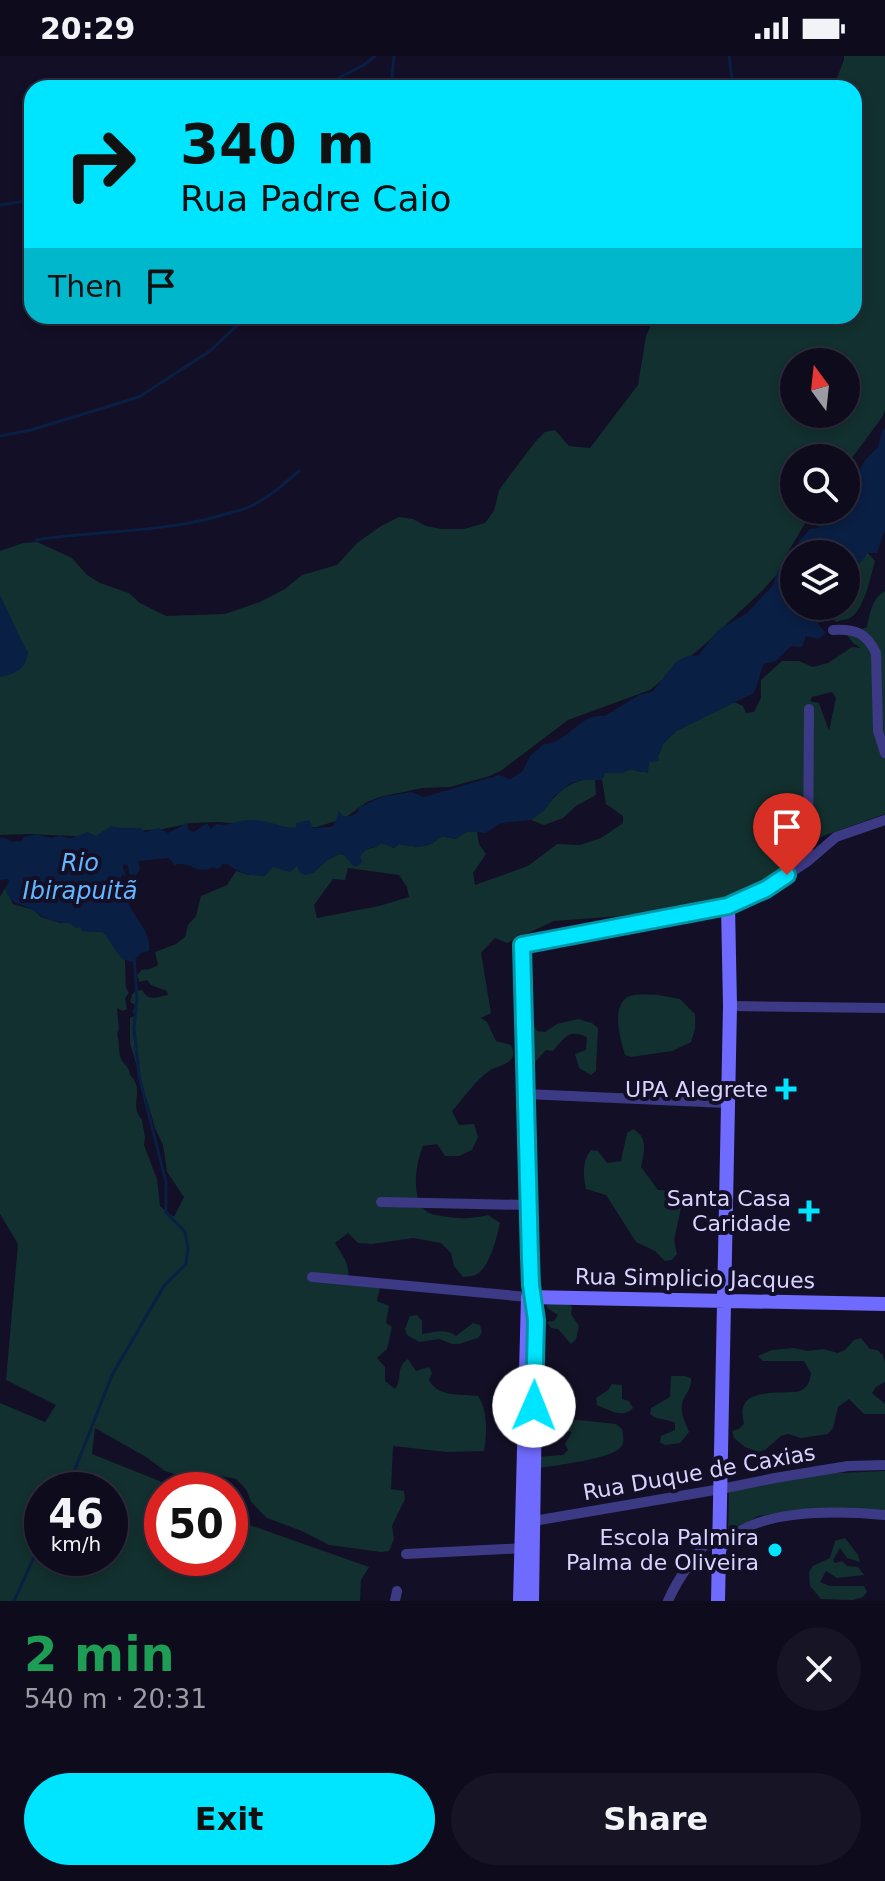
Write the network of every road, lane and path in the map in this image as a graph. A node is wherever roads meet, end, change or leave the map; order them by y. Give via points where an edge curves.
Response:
1 (833, 630) dead end
2 (809, 709) dead end
3 (885, 753) edge
4 (885, 820) edge
5 (808, 861) junction
6 (728, 906) junction
7 (730, 1006) junction
8 (885, 1008) edge
9 (526, 1094) junction
10 (727, 1103) junction
11 (381, 1202) dead end
12 (528, 1205) junction
13 (312, 1277) dead end
14 (531, 1293) junction
15 (725, 1300) junction
16 (885, 1304) edge
17 (885, 1465) edge
18 (721, 1489) junction
19 (885, 1515) edge
20 (527, 1522) junction
21 (720, 1528) junction
22 (527, 1548) junction
23 (406, 1554) dead end
24 (719, 1557) junction
25 (520, 1601) edge
26 (532, 1601) edge
27 (668, 1601) edge
28 (718, 1601) edge

1 - 3 street via 863,634 876,653 878,731
2 - 5 street
4 - 5 street via 836,837
5 - 6 street
6 - 7 street
6 - 9 street via 522,945
7 - 8 street
7 - 10 street
9 - 10 street
9 - 12 street
10 - 15 street
11 - 12 street
12 - 14 street
13 - 14 street, Rua Simplicio Jacques
14 - 15 street, Rua Simplicio Jacques
14 - 20 street
15 - 16 street, Rua Simplicio Jacques
15 - 18 street
17 - 18 street, Rua Duque de Caxias via 848,1466
18 - 20 street, Rua Duque de Caxias
18 - 21 street
19 - 24 street via 812,1513 774,1519 739,1533
20 - 22 street
21 - 24 street
21 - 27 street via 683,1572
22 - 23 street
22 - 25 street
22 - 26 street
24 - 28 street

